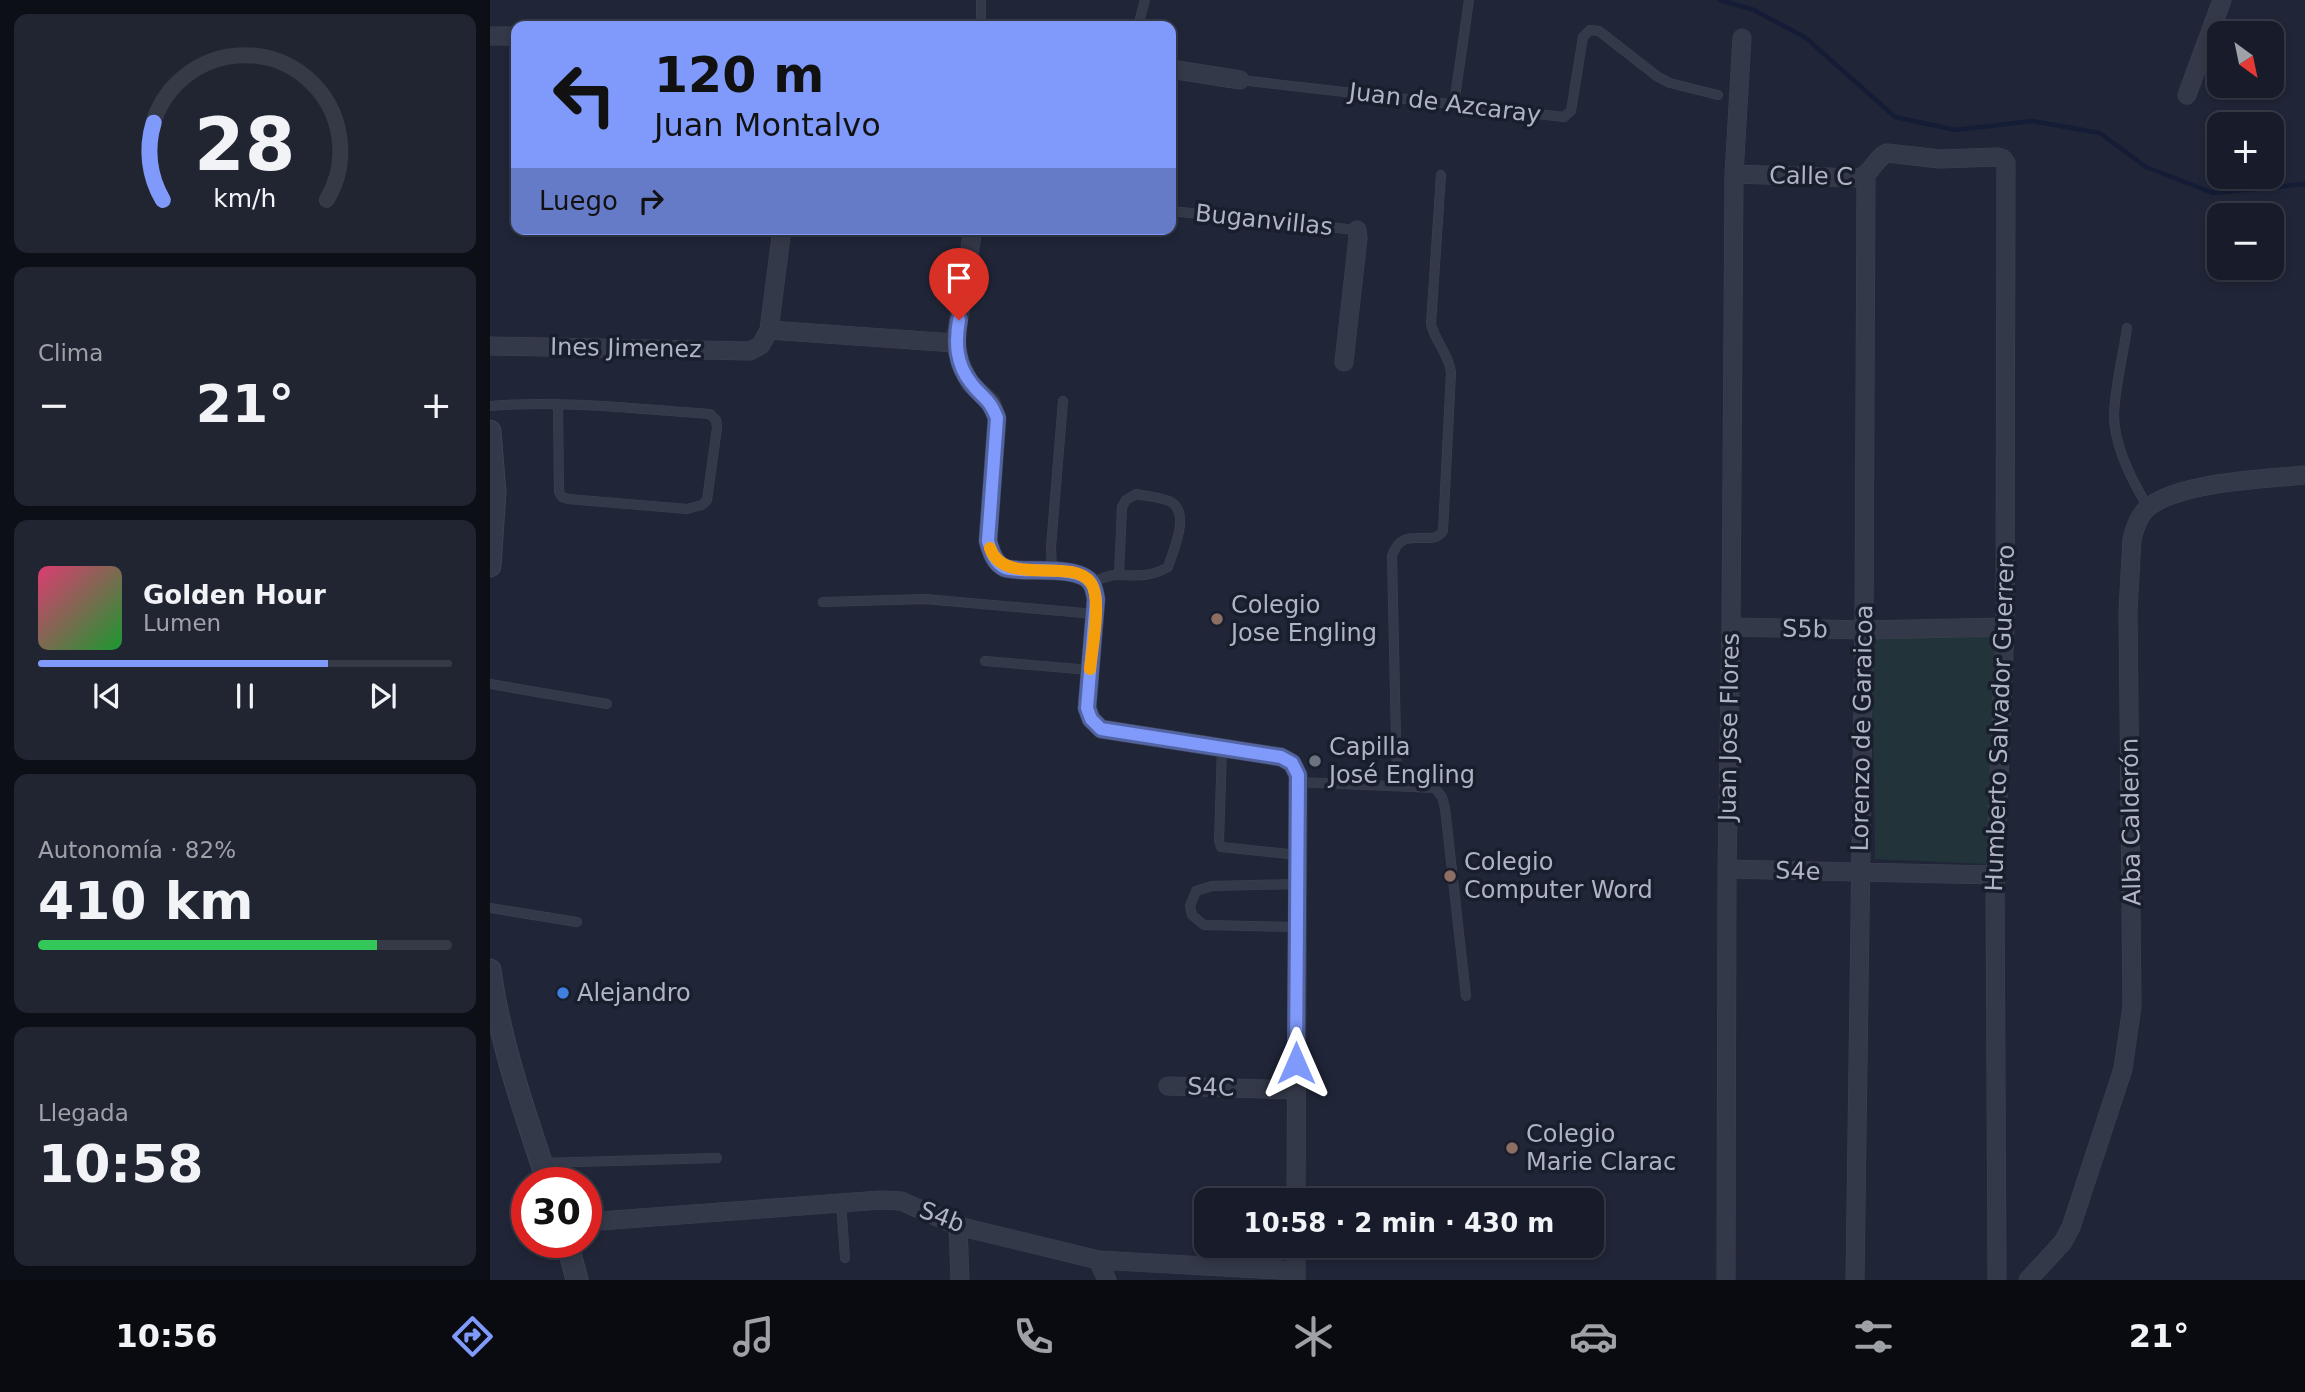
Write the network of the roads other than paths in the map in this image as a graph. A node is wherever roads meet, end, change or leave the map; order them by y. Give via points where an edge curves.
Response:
1 (981, 0) edge
2 (1145, 0) edge
3 (1469, 0) edge
4 (2222, 0) edge
5 (981, 21) edge
6 (1139, 21) edge
7 (490, 36) edge
8 (511, 36) edge
9 (1742, 38) dead end
10 (1176, 70) edge
11 (1240, 80) joint
12 (1718, 95) dead end
13 (2187, 95) dead end
14 (1454, 104) junction
15 (2001, 158) joint
16 (1734, 174) junction
17 (1441, 175) dead end
18 (1866, 176) junction
19 (1176, 212) edge
20 (1357, 230) joint
21 (781, 235) edge
22 (972, 235) edge
23 (2127, 328) dead end
24 (765, 337) junction
25 (955, 343) junction
26 (490, 346) edge
27 (1344, 362) dead end
28 (1063, 401) dead end
29 (558, 404) junction
30 (490, 406) edge
31 (490, 430) edge
32 (2305, 475) edge
33 (2148, 507) junction
34 (490, 566) edge
35 (1052, 570) junction
36 (1119, 575) junction
37 (1091, 582) junction
38 (823, 602) dead end
39 (1095, 614) junction
40 (1731, 627) junction
41 (2005, 627) junction
42 (1864, 630) junction
43 (985, 661) dead end
44 (1090, 670) junction
45 (490, 684) edge
46 (607, 704) dead end
47 (1222, 747) junction
48 (1298, 782) junction
49 (1397, 785) junction
50 (1297, 855) junction
51 (1727, 869) junction
52 (1860, 873) junction
53 (1995, 874) junction
54 (1297, 884) junction
55 (490, 908) edge
56 (577, 922) dead end
57 (1297, 927) junction
58 (490, 970) edge
59 (1466, 996) dead end
60 (1168, 1086) dead end
61 (1296, 1090) junction
62 (717, 1157) dead end
63 (543, 1167) edge
64 (602, 1168) edge
65 (1296, 1188) edge
66 (841, 1202) junction
67 (602, 1221) edge
68 (958, 1226) junction
69 (571, 1258) edge
70 (845, 1258) dead end
71 (1296, 1258) edge
72 (1098, 1260) junction
73 (1296, 1276) edge
74 (577, 1280) edge
75 (960, 1280) edge
76 (1107, 1280) edge
77 (1726, 1280) edge
78 (1855, 1280) edge
79 (1997, 1280) edge
80 (2028, 1280) edge

1 - 5 lane
2 - 6 lane
3 - 14 lane
4 - 13 street
7 - 8 street
9 - 16 street, Juan Jose Flores
10 - 11 street, Juan de Azcaray
11 - 14 lane, Juan de Azcaray
12 - 14 lane, Juan de Azcaray via 1658,77 1599,31 1590,30 1583,37 1571,111 1564,117
15 - 18 street, Calle C via 1940,159 1886,153
15 - 41 street, Humberto Salvador Guerrero via 2006,163
16 - 18 street, Calle C
16 - 40 street, Juan Jose Flores
17 - 49 lane via 1431,324 1451,372 1444,524 1440,536 1407,538 1394,548 1392,556
18 - 42 street, Lorenzo de Garaicoa
19 - 20 lane, Buganvillas
20 - 27 street
21 - 24 street
22 - 25 street
23 - 33 lane via 2114,416 2119,443
24 - 25 street, Ines Jimenez
24 - 26 street, Ines Jimenez via 750,351
25 - 35 street via 970,383 991,403 997,418 988,541 994,558 1005,568
28 - 35 lane
29 - 29 lane via 710,414 718,428 707,500 687,509 562,497
29 - 30 lane
31 - 34 street via 495,492
32 - 33 street via 2175,491
33 - 80 street, Alba Calderón via 2132,539 2128,625 2132,992 2123,1069 2071,1227
35 - 37 street
36 - 36 lane via 1168,568 1181,523 1171,502 1136,494 1126,500
36 - 37 lane
37 - 39 street
38 - 39 lane via 925,599
39 - 44 street
40 - 42 street, S5b
40 - 51 street, Juan Jose Flores
41 - 42 street, S5b
41 - 53 street, Humberto Salvador Guerrero
42 - 52 street, Lorenzo de Garaicoa
43 - 44 lane
44 - 47 street via 1087,708 1101,729
45 - 46 lane
47 - 48 street via 1281,757 1292,763
47 - 50 lane via 1222,847
48 - 49 lane
48 - 50 street
49 - 59 lane via 1435,788 1445,808
50 - 54 street
51 - 52 street, S4e
51 - 77 street, Juan Jose Flores
52 - 53 street, S4e
52 - 78 street, Lorenzo de Garaicoa
53 - 79 street, Humberto Salvador Guerrero
54 - 57 street
54 - 57 lane via 1212,886 1196,891 1190,906 1192,915 1205,925
55 - 56 lane
57 - 61 street
58 - 63 street via 516,1084
60 - 61 street, S4C
61 - 65 street
62 - 64 lane
66 - 67 street, S4b
66 - 68 street, S4b via 901,1201
66 - 70 lane
68 - 72 street, S4b
68 - 75 street
69 - 74 street
71 - 73 street
72 - 73 street, S4b
72 - 76 street

